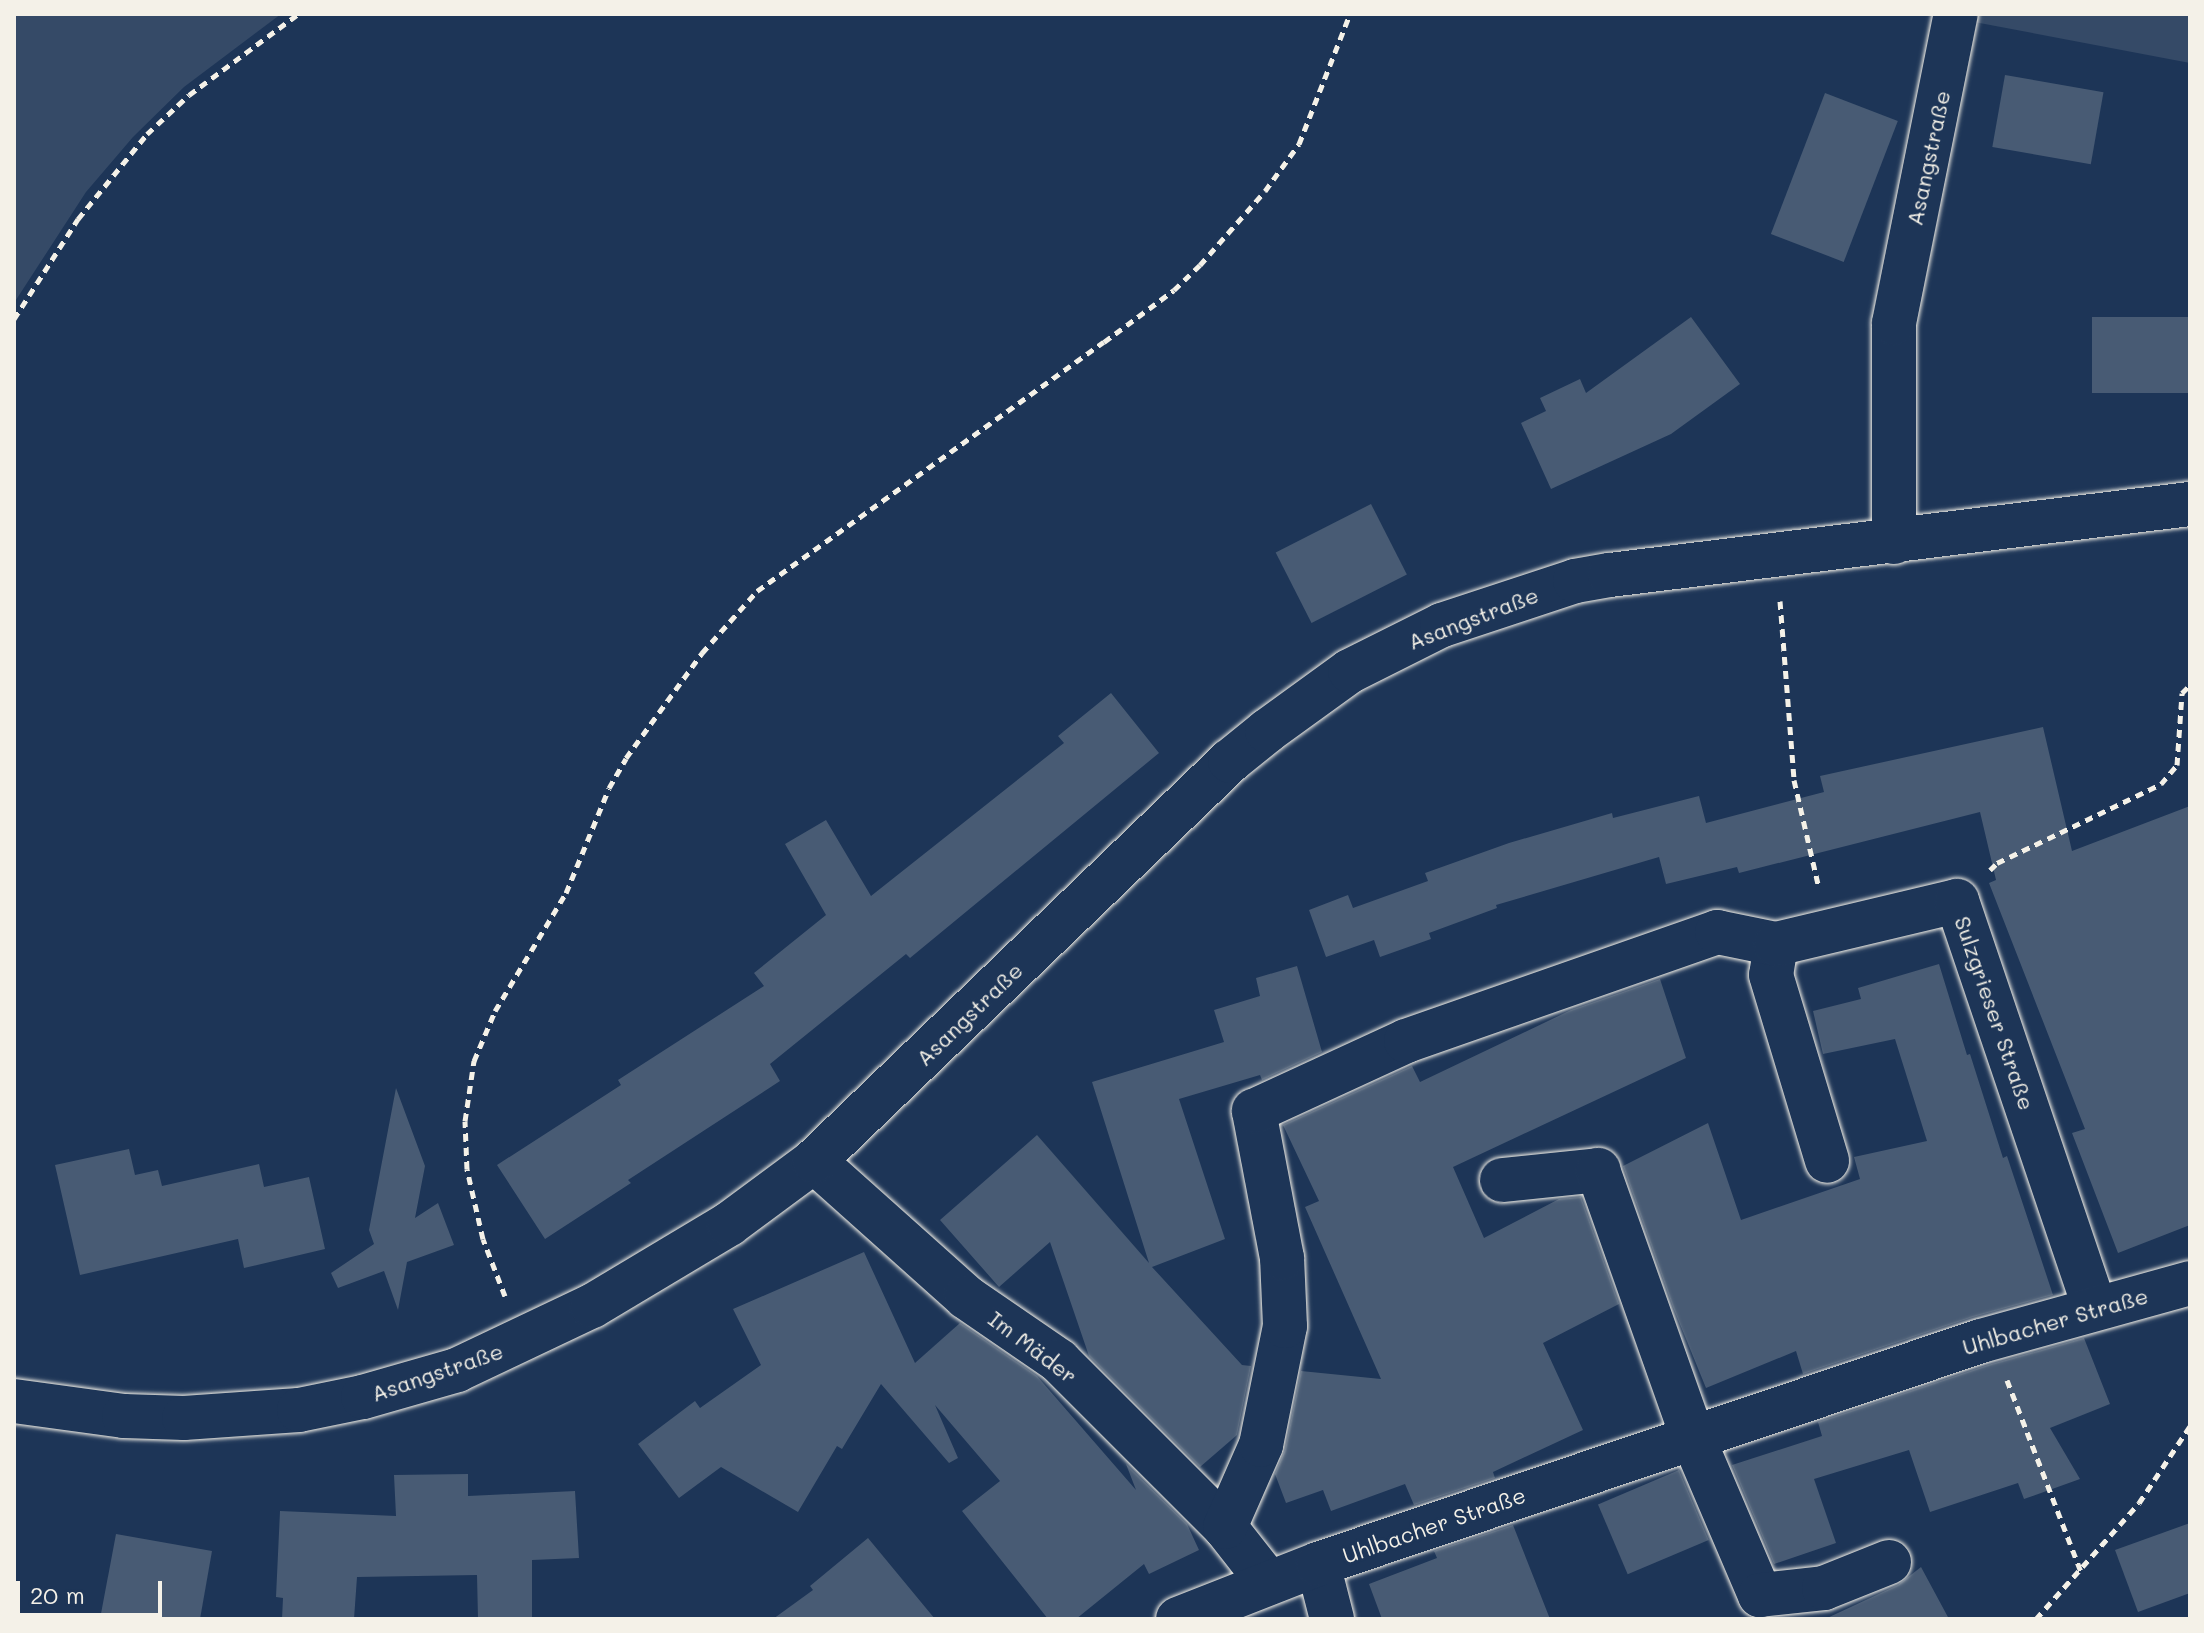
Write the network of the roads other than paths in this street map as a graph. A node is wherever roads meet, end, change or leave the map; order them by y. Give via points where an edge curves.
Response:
1 (1956, 14) edge
2 (2190, 504) edge
3 (1894, 542) junction
4 (1776, 944) junction
5 (814, 1161) junction
6 (1827, 1161) dead end
7 (1502, 1180) dead end
8 (2190, 1283) edge
9 (2095, 1308) junction
10 (14, 1401) edge
11 (1693, 1438) junction
12 (1225, 1527) junction
13 (1889, 1562) dead end
14 (1318, 1564) junction
15 (1269, 1583) junction
16 (1178, 1619) edge
17 (1332, 1619) edge

1 - 3 street, Asangstraße via 1894,323
2 - 3 street, Asangstraße
3 - 5 street, Asangstraße via 1575,581 1442,625 1350,671 1230,761
4 - 6 street via 1771,975
4 - 9 street, Sulzgrieser Straße via 1957,901
4 - 12 street, Sulzgrieser Straße via 1717,932 1406,1041 1254,1111 1282,1258 1285,1326 1261,1445
5 - 10 street, Asangstraße via 653,1273 525,1341 413,1384 299,1410 184,1418
5 - 12 street, Im Mäder via 966,1297 1059,1361
7 - 11 street via 1598,1170
8 - 9 street, Uhlbacher Straße
9 - 11 street, Uhlbacher Straße
11 - 13 street via 1760,1595 1824,1588
11 - 14 street, Uhlbacher Straße
12 - 15 street, Im Mäder
14 - 15 street, Uhlbacher Straße
14 - 17 street
15 - 16 street, Uhlbacher Straße

